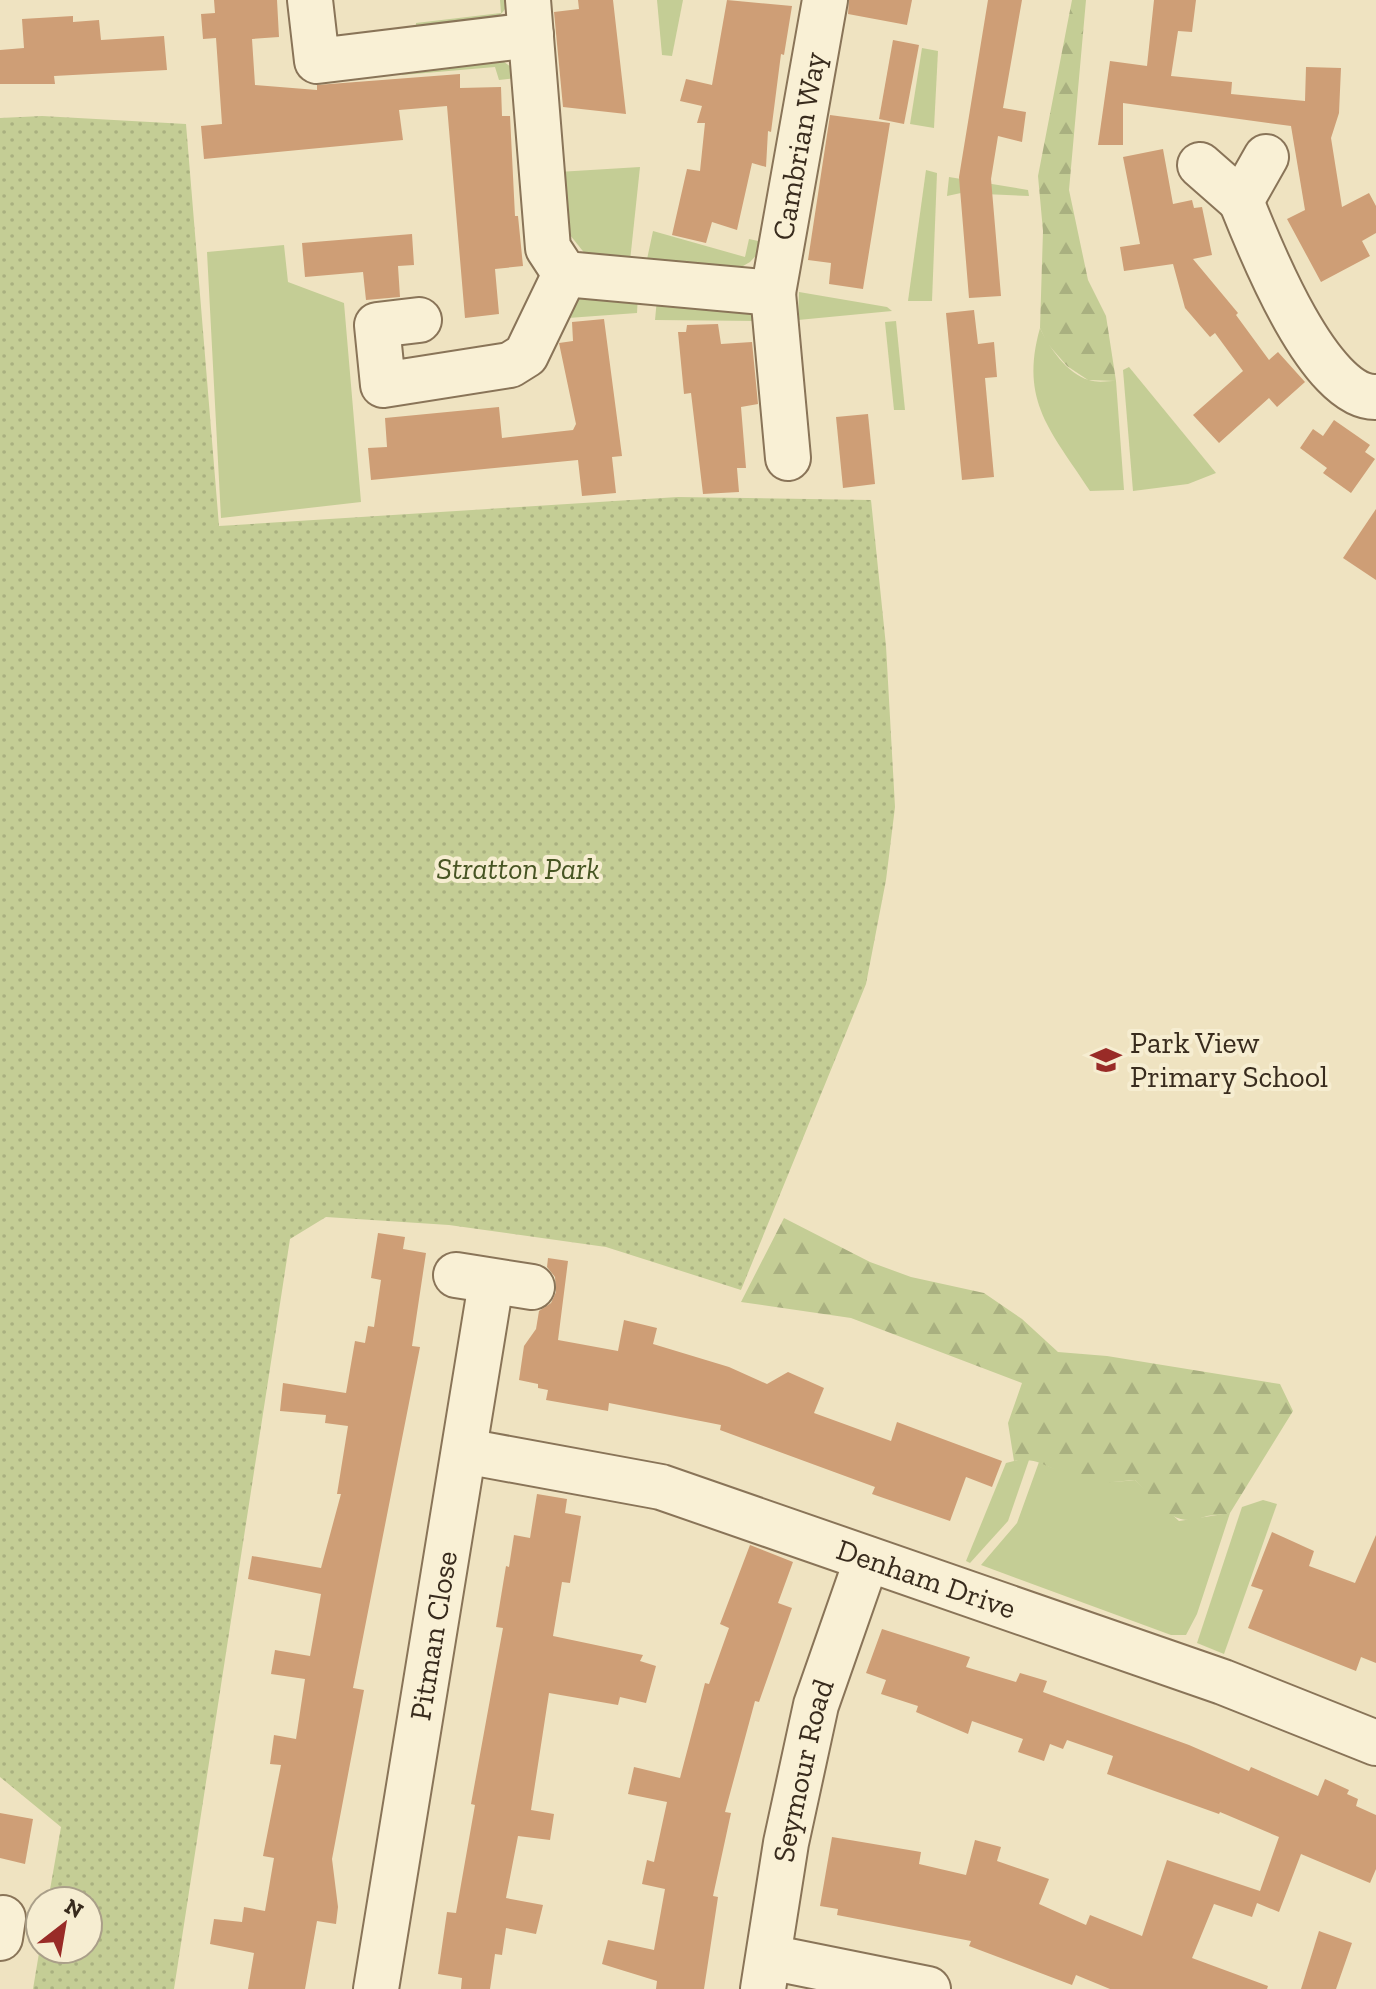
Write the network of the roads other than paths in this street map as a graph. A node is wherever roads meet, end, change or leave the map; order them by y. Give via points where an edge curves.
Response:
1 (310, 0) edge
2 (825, 0) edge
3 (530, 18) edge
4 (1266, 157) dead end
5 (1200, 165) dead end
6 (1241, 201) junction
7 (565, 274) junction
8 (773, 293) junction
9 (419, 320) dead end
10 (1376, 397) edge
11 (788, 458) dead end
12 (493, 1282) dead end
13 (465, 1451) junction
14 (867, 1559) junction
15 (1376, 1743) edge
16 (766, 1973) edge
17 (376, 1989) edge
18 (928, 1989) edge

1 - 3 street via 317,61
2 - 8 street, Cambrian Way
3 - 7 street via 548,248
4 - 6 street
5 - 6 street
6 - 10 street via 1282,299 1327,367 1343,382
7 - 8 street
7 - 9 street via 526,355 510,365 383,385 377,325
8 - 11 street, Cambrian Way
12 - 13 street, Pitman Close
13 - 14 street, Denham Drive via 661,1487
13 - 17 street, Pitman Close
14 - 15 street, Denham Drive via 1223,1682
14 - 16 street, Seymour Road via 816,1705 786,1843
16 - 18 street

